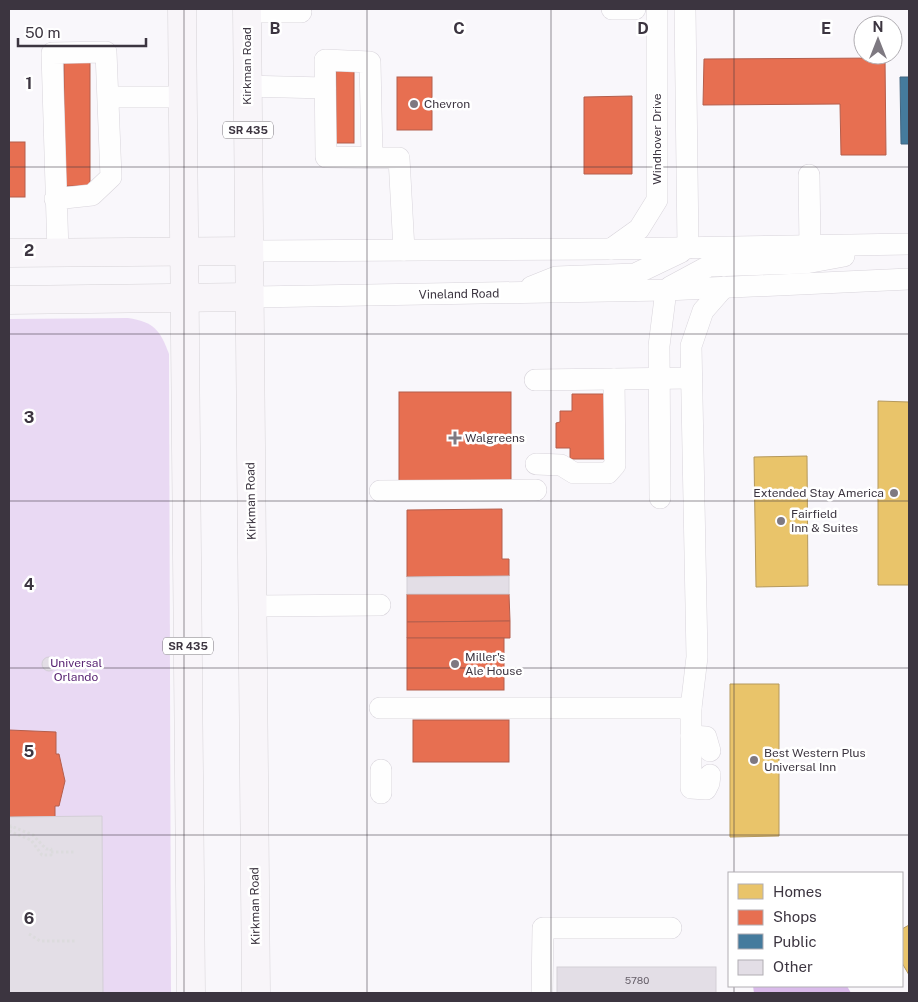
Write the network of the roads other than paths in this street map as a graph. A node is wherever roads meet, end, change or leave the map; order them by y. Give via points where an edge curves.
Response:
1 (182, 9) edge
2 (612, 9) edge
3 (635, 9) edge
4 (657, 9) edge
5 (685, 9) edge
6 (247, 10) edge
7 (301, 12) dead end
8 (247, 86) junction
9 (325, 88) junction
10 (109, 97) junction
11 (183, 97) junction
12 (372, 157) junction
13 (809, 175) dead end
14 (55, 199) junction
15 (906, 244) edge
16 (810, 247) junction
17 (688, 248) junction
18 (612, 249) junction
19 (404, 250) junction
20 (249, 251) junction
21 (185, 252) junction
22 (9, 253) edge
23 (58, 253) junction
24 (909, 280) edge
25 (724, 287) junction
26 (666, 290) junction
27 (515, 293) junction
28 (249, 297) junction
29 (185, 299) junction
30 (9, 300) edge
31 (659, 378) junction
32 (691, 378) junction
33 (614, 379) junction
34 (535, 380) dead end
35 (536, 464) dead end
36 (536, 490) dead end
37 (380, 491) dead end
38 (660, 498) dead end
39 (380, 605) dead end
40 (252, 606) junction
41 (380, 708) dead end
42 (691, 708) junction
43 (691, 736) junction
44 (710, 751) dead end
45 (381, 770) dead end
46 (710, 775) dead end
47 (381, 793) dead end
48 (671, 928) dead end
49 (191, 993) edge
50 (256, 993) edge
51 (542, 993) edge

1 - 11 main road, SR 435
2 - 3 street
4 - 18 street, Windhover Drive via 657,200 638,230
5 - 17 street via 695,125
6 - 7 street
6 - 8 main road, Kirkman Road / SR 435
8 - 9 street
8 - 20 main road, Kirkman Road / SR 435
9 - 12 street via 326,157
9 - 12 street via 325,60 370,62
10 - 11 street
10 - 14 street via 111,177 92,195
10 - 14 street via 106,52 52,53
11 - 21 main road, SR 435
12 - 19 street via 399,158
13 - 16 street
14 - 23 street
15 - 16 street
15 - 26 street via 806,263 710,266
16 - 17 street
17 - 18 street
17 - 27 street via 635,274 556,277
18 - 19 street
19 - 20 street
20 - 21 main road
20 - 28 main road, Kirkman Road / SR 435
21 - 23 main road
21 - 29 main road, SR 435
22 - 23 main road
24 - 25 street, Vineland Road
25 - 26 street, Vineland Road
25 - 32 street via 703,311 691,346
26 - 27 street, Vineland Road
26 - 31 street via 659,346
27 - 28 street, Vineland Road
28 - 29 main road, Vineland Road
28 - 40 main road, Kirkman Road / SR 435
29 - 30 main road, Vineland Road
29 - 49 main road, SR 435
31 - 32 street
31 - 33 street
31 - 38 street
32 - 42 street via 697,658
33 - 34 street
33 - 35 street via 615,465 608,473 574,472 561,465
36 - 37 street
39 - 40 street
40 - 50 main road, Kirkman Road / SR 435
41 - 42 street
42 - 43 street
43 - 44 street via 706,737
43 - 46 street via 691,788 706,789
45 - 47 street
48 - 51 street via 543,928

